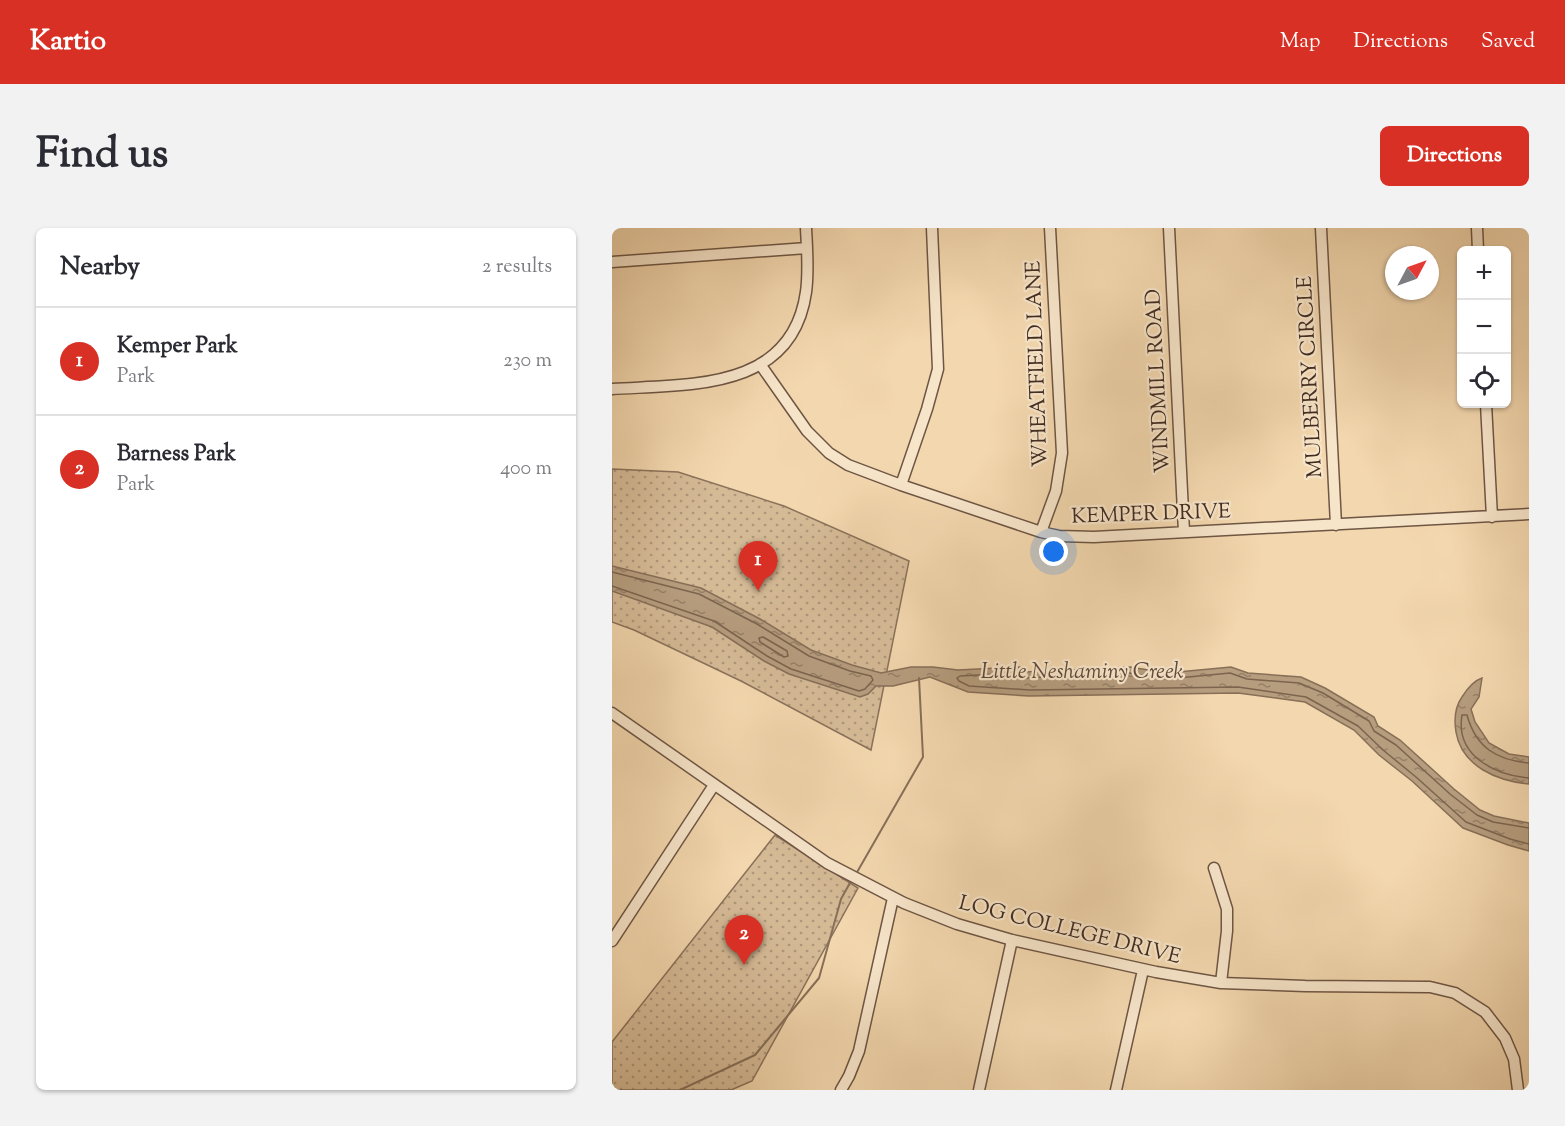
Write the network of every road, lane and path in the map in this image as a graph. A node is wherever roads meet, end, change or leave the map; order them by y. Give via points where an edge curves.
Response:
1 (806, 228) edge
2 (932, 228) edge
3 (1050, 228) edge
4 (1169, 228) edge
5 (1321, 228) edge
6 (1477, 228) edge
7 (1478, 246) edge
8 (807, 248) junction
9 (612, 262) edge
10 (760, 364) junction
11 (612, 389) edge
12 (1486, 408) edge
13 (901, 485) junction
14 (1529, 514) edge
15 (1492, 517) junction
16 (1336, 525) junction
17 (1041, 532) junction
18 (1184, 532) junction
19 (612, 713) edge
20 (714, 785) junction
21 (1214, 868) dead end
22 (893, 898) junction
23 (1012, 940) junction
24 (612, 941) edge
25 (1143, 969) junction
26 (1221, 983) junction
27 (841, 1090) edge
28 (979, 1090) edge
29 (1116, 1090) edge
30 (1518, 1090) edge

1 - 8 street
2 - 13 street via 938,369
3 - 17 street, WHEATFIELD LANE via 1062,453 1056,491
4 - 18 street, WINDMILL ROAD
5 - 16 street, MULBERRY CIRCLE
6 - 7 street
8 - 9 street
8 - 10 street via 808,279 797,324 771,357
10 - 11 street via 725,379
10 - 13 street, KEMPER DRIVE via 819,445 858,471
12 - 15 street
13 - 17 street, KEMPER DRIVE
14 - 15 street, KEMPER DRIVE
15 - 16 street, KEMPER DRIVE
16 - 18 street, KEMPER DRIVE
17 - 18 street, KEMPER DRIVE via 1077,537
19 - 20 street, LOG COLLEGE DRIVE
20 - 22 street, LOG COLLEGE DRIVE via 808,850
20 - 24 street
21 - 26 street via 1227,909
22 - 23 street, LOG COLLEGE DRIVE via 957,924
22 - 27 street via 859,1051
23 - 25 street, LOG COLLEGE DRIVE
23 - 28 street
25 - 26 street, LOG COLLEGE DRIVE
25 - 29 street
26 - 30 street, LOG COLLEGE DRIVE via 1430,987 1455,993 1485,1012 1505,1038 1514,1059

